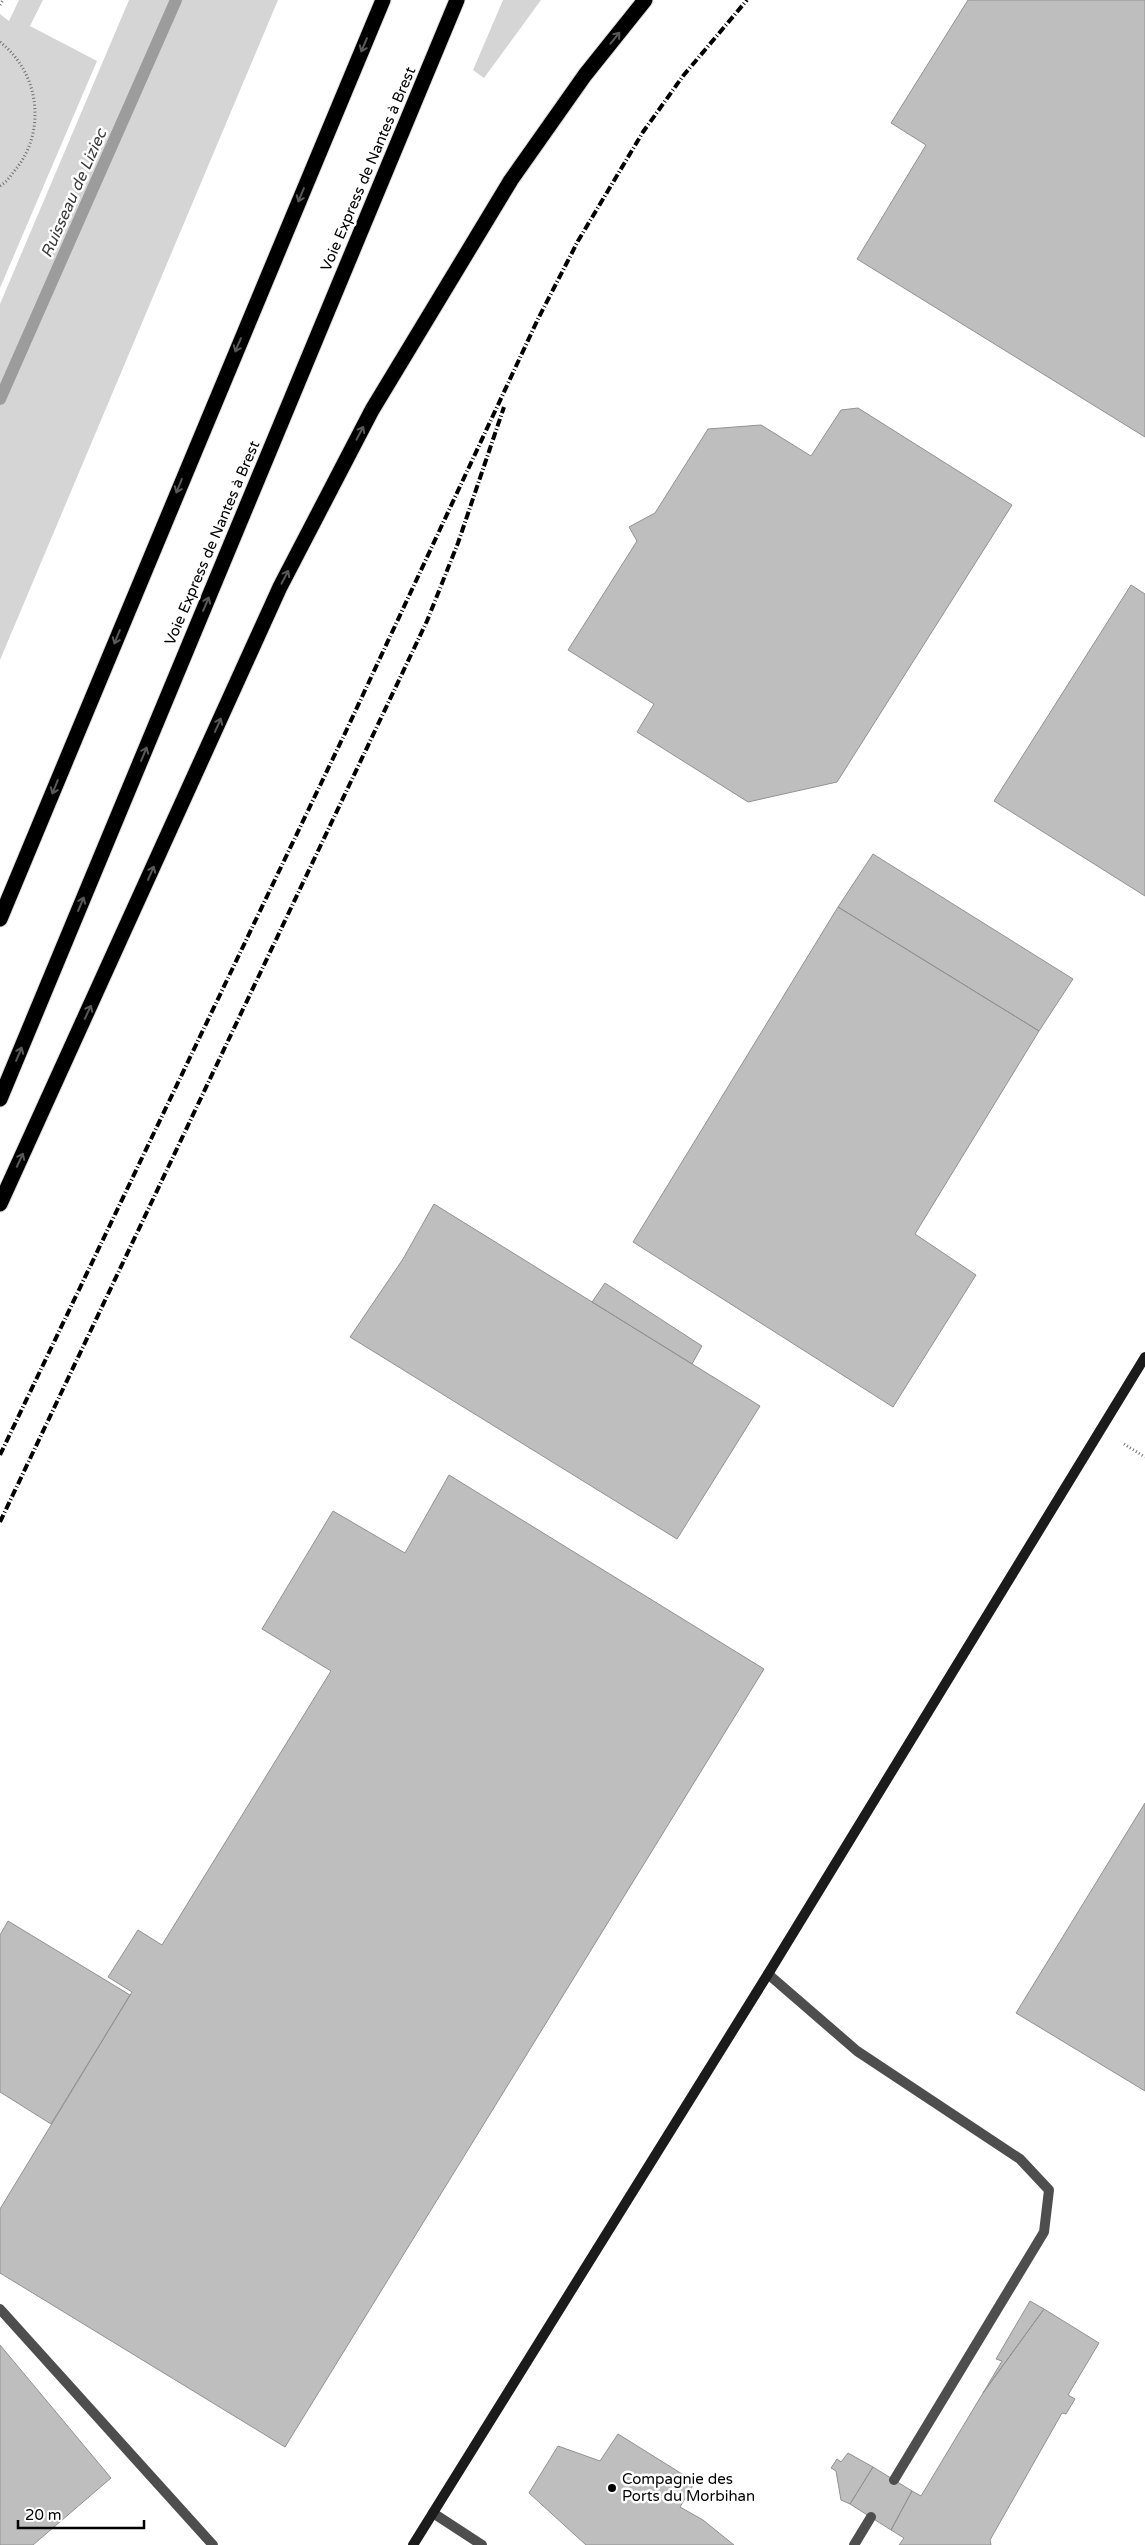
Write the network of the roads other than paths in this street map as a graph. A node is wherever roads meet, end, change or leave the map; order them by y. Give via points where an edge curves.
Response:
1 (383, 0) edge
2 (457, 0) edge
3 (645, 0) edge
4 (0, 919) edge
5 (0, 1099) edge
6 (0, 1204) edge
7 (1145, 1357) edge
8 (768, 1974) junction
9 (0, 2310) edge
10 (894, 2480) dead end
11 (433, 2513) junction
12 (871, 2518) dead end
13 (213, 2545) edge
14 (413, 2545) edge
15 (482, 2545) edge
16 (854, 2545) edge

1 -> 4 highway
5 -> 2 highway, Voie Express de Nantes à Brest
6 -> 3 highway via 280,587 372,410 511,180 585,75
7 - 8 main road
8 - 10 lane via 857,2051 1020,2158 1048,2190 1044,2232
8 - 11 main road
9 - 13 lane
11 - 14 main road
11 - 15 lane
12 - 16 lane

